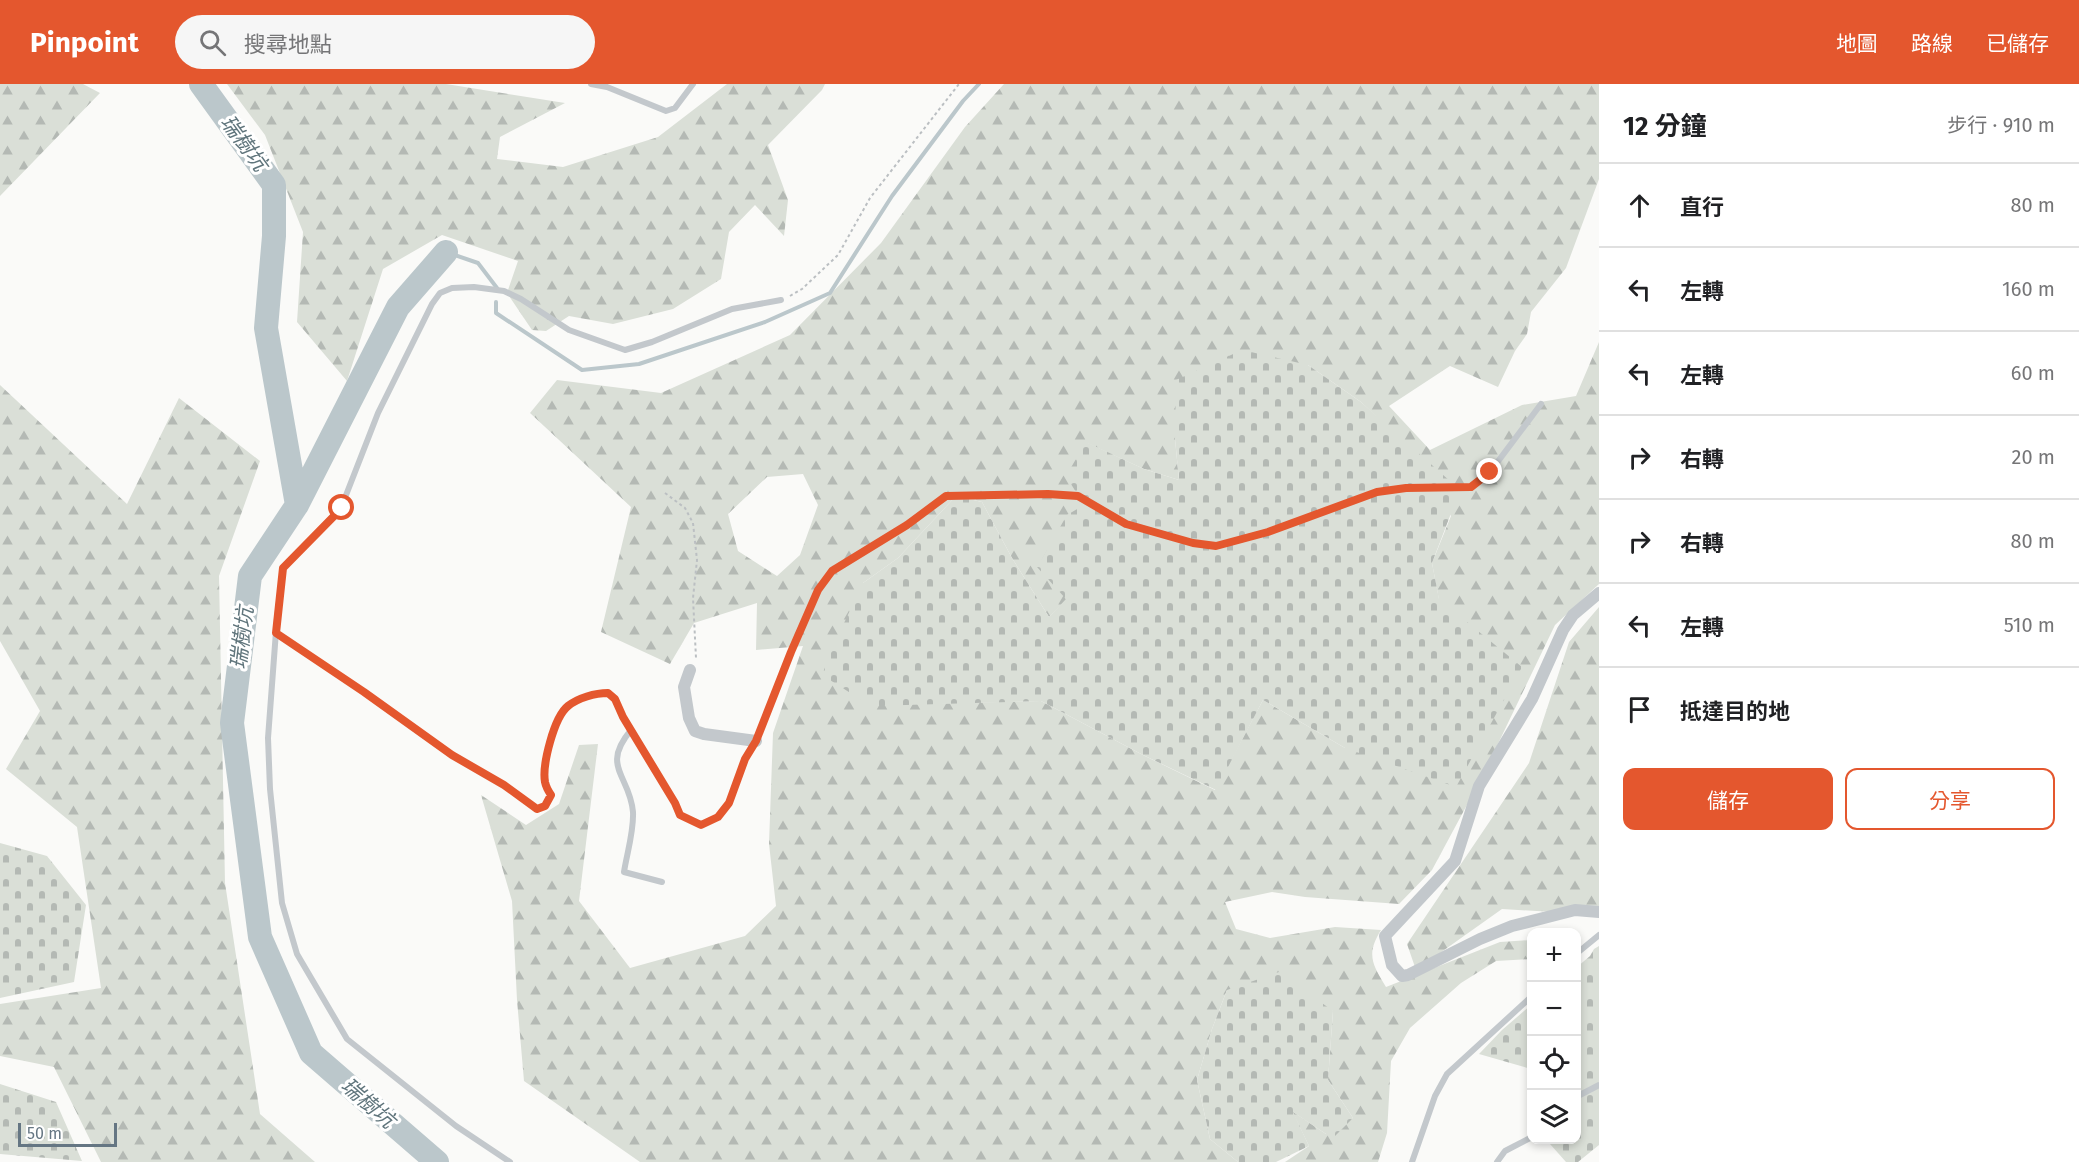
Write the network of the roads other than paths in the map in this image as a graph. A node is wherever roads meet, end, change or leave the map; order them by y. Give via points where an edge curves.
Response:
1 (591, 84) edge
2 (693, 84) edge
3 (781, 300) road end
4 (1541, 404) dead end
5 (1599, 593) edge
6 (276, 633) junction
7 (690, 670) road end
8 (631, 730) junction
9 (756, 741) junction
10 (662, 882) dead end
11 (1599, 912) edge
12 (1599, 935) edge
13 (1581, 950) edge
14 (1527, 1001) edge
15 (1599, 1085) edge
16 (1581, 1094) edge
17 (1527, 1140) edge
18 (510, 1162) edge
19 (1412, 1162) edge
20 (1497, 1162) edge

1 - 2 lane via 666,111 675,108
3 - 6 lane via 732,309 625,350 569,330 504,291 474,287 440,293 378,413 342,508 283,568
4 - 9 lane via 1490,472 1471,487 1377,492 1268,532 1216,546 1126,524 1078,496 946,496 832,571 818,590
5 - 11 street via 1573,615 1563,630 1532,699 1479,786 1455,861 1385,936 1392,964 1402,976 1512,926 1575,910
6 - 8 lane via 537,809 545,806 551,795 545,783 548,752 556,724 567,707 595,693 608,693
6 - 18 lane via 268,738 270,789 282,903 297,954 347,1039 456,1126
7 - 9 street via 684,687 695,731
8 - 9 lane via 680,815 701,825 718,817 729,803
8 - 10 lane via 620,744 616,763 631,797 633,814 624,872
12 - 13 lane
14 - 19 lane via 1447,1074 1435,1096
15 - 16 lane
17 - 20 lane via 1505,1151

